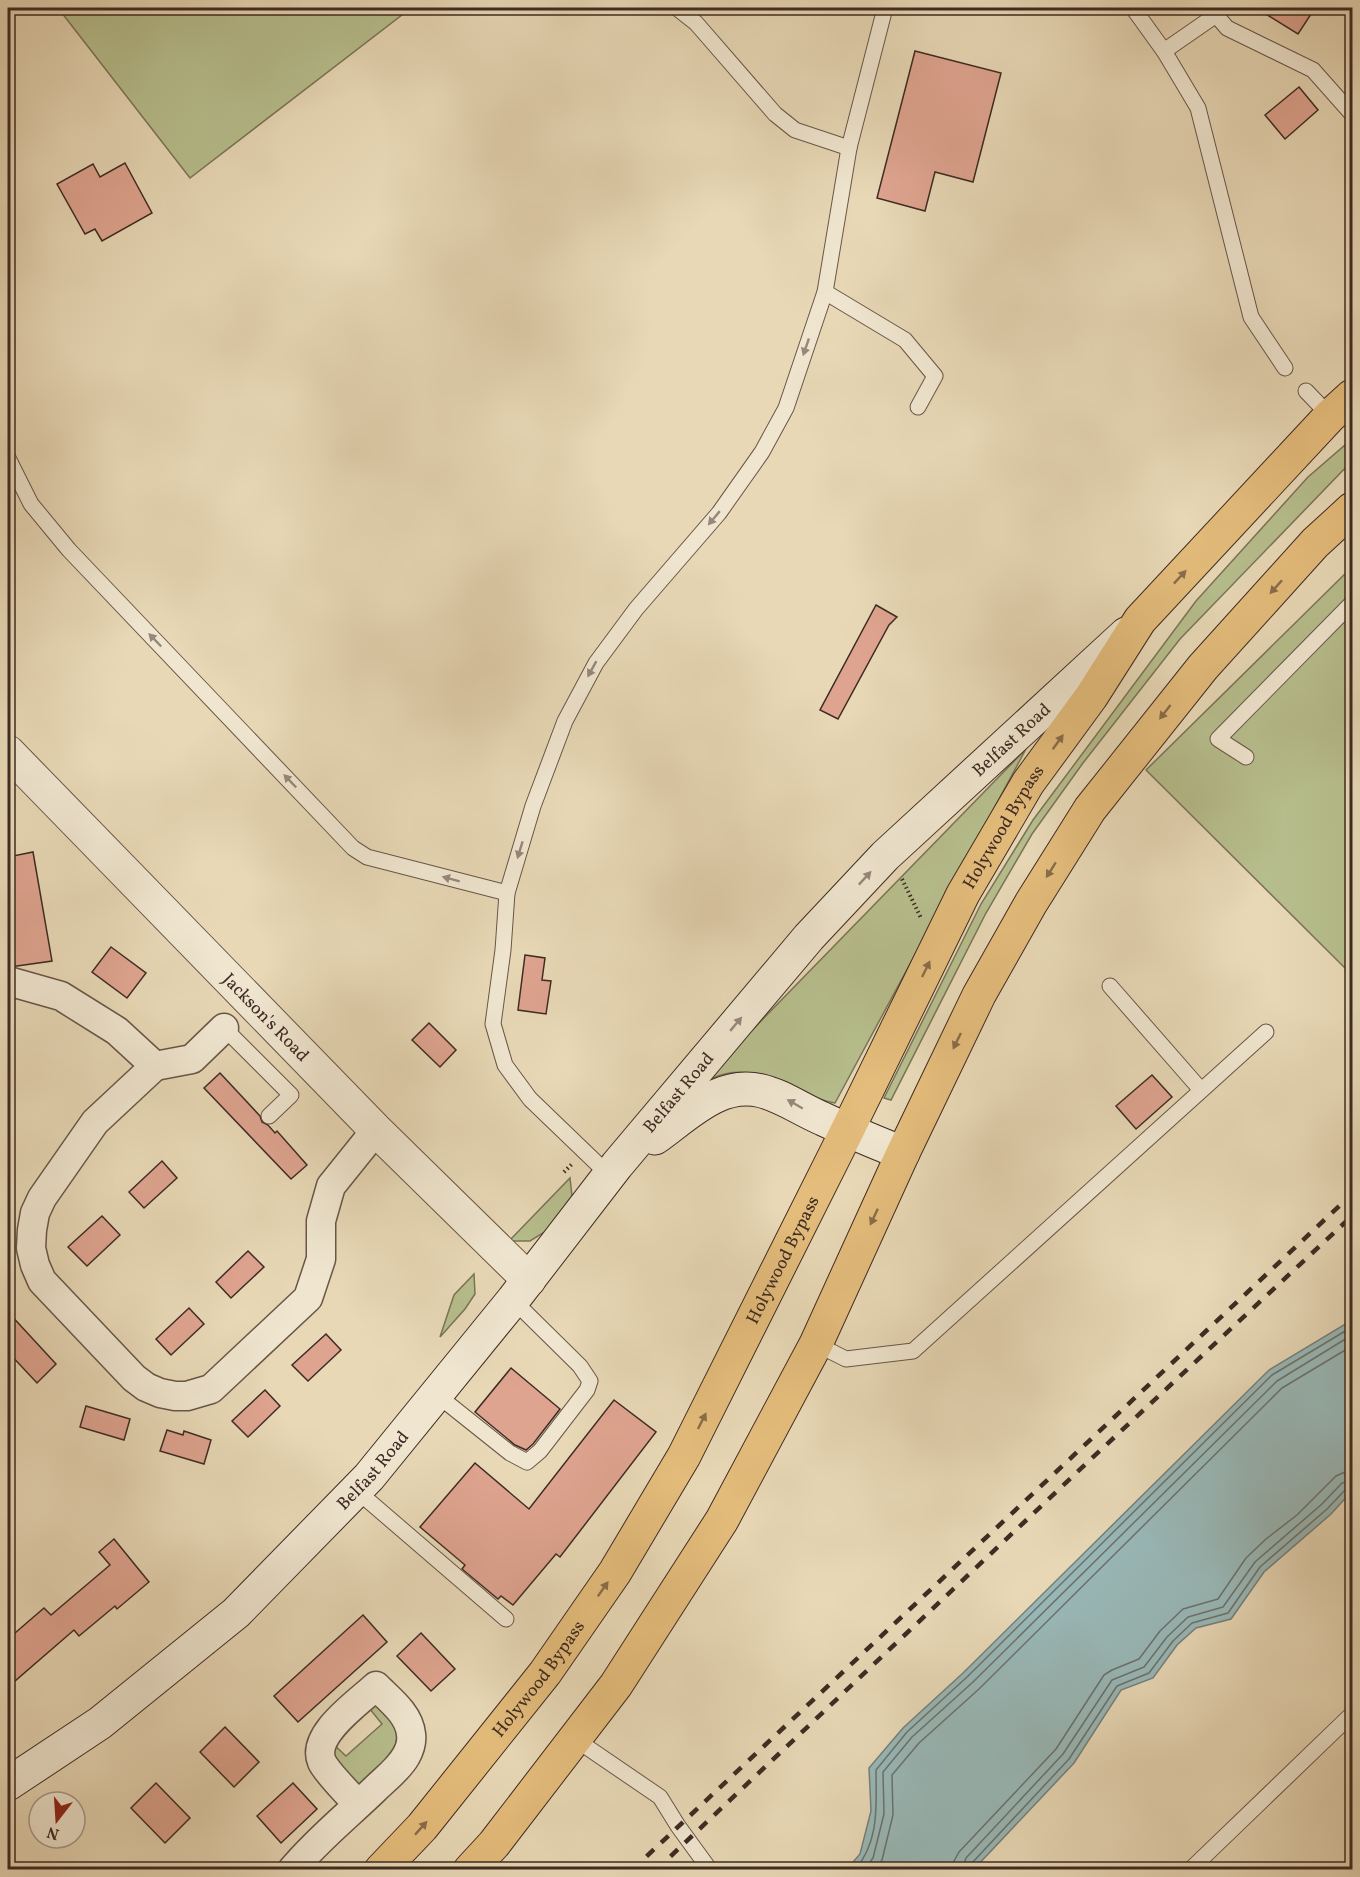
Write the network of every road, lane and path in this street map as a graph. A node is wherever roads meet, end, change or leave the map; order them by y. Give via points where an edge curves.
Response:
1 (677, 8) edge
2 (885, 8) edge
3 (1133, 8) edge
4 (1164, 51) junction
5 (1353, 114) edge
6 (849, 148) junction
7 (825, 292) junction
8 (1285, 368) dead end
9 (1306, 391) dead end
10 (1341, 406) edge
11 (918, 407) dead end
12 (8, 458) edge
13 (1353, 509) edge
14 (1353, 603) edge
15 (1140, 620) junction
16 (8, 752) edge
17 (1246, 757) dead end
18 (885, 856) junction
19 (507, 893) junction
20 (942, 936) junction
21 (8, 981) edge
22 (1110, 986) dead end
23 (224, 1028) joint
24 (1266, 1032) dead end
25 (155, 1066) junction
26 (1202, 1090) junction
27 (269, 1116) dead end
28 (376, 1130) junction
29 (847, 1131) junction
30 (903, 1153) junction
31 (613, 1170) junction
32 (521, 1290) junction
33 (816, 1344) junction
34 (436, 1394) junction
35 (356, 1490) junction
36 (506, 1618) dead end
37 (1353, 1714) edge
38 (574, 1738) junction
39 (8, 1784) edge
40 (358, 1805) dead end
41 (292, 1869) edge
42 (381, 1869) edge
43 (470, 1869) edge
44 (710, 1869) edge
45 (1190, 1869) edge

1 - 6 lane via 696,23 775,114 795,130
2 - 6 lane
3 - 4 lane
4 - 5 lane via 1216,15 1227,28 1313,70
4 - 8 lane via 1198,108 1251,317
6 - 7 lane
7 - 11 lane via 905,340 935,376
7 -> 19 lane via 786,408 762,452 719,513 636,609 596,663 564,722
9 - 10 lane
15 -> 10 highway, Belfast Road
19 -> 12 lane via 367,857 353,848 69,550 31,504
13 -> 30 highway via 1315,543 1203,667 1090,809 1030,903 979,995
14 - 17 lane via 1218,739
15 - 18 main road, Belfast Road
20 -> 15 highway, Holywood Bypass via 1028,783 1091,697
16 - 28 main road, Jackson's Road
18 - 20 path via 905,882 918,916
31 -> 18 main road, Belfast Road via 809,937
19 - 31 lane via 493,1023 505,1065 530,1099
29 -> 20 highway, Holywood Bypass
21 - 25 street via 62,996 117,1031
22 - 26 lane
23 - 25 street via 192,1059
23 - 27 lane via 291,1095
24 - 26 lane
25 - 28 street via 95,1122 42,1198 35,1213 32,1248 42,1281 134,1378 160,1393 187,1396 211,1389 308,1298 321,1259 321,1221 331,1186
26 - 33 lane via 913,1351 846,1359
28 - 32 main road, Jackson's Road
29 - 30 main road
29 -> 31 main road via 777,1095 744,1089 716,1096
42 -> 29 highway, Holywood Bypass via 422,1827 545,1673 615,1572 684,1456
30 -> 33 highway
31 - 32 main road, Belfast Road
32 - 34 main road, Belfast Road
32 - 34 lane via 590,1381 540,1451 526,1462
33 - 38 highway via 722,1520 616,1684
34 - 35 main road, Belfast Road
35 - 36 lane
35 - 39 main road, Belfast Road via 236,1613 100,1723
37 - 45 lane
38 - 43 highway via 494,1844
38 - 44 lane via 660,1797
40 - 41 street

